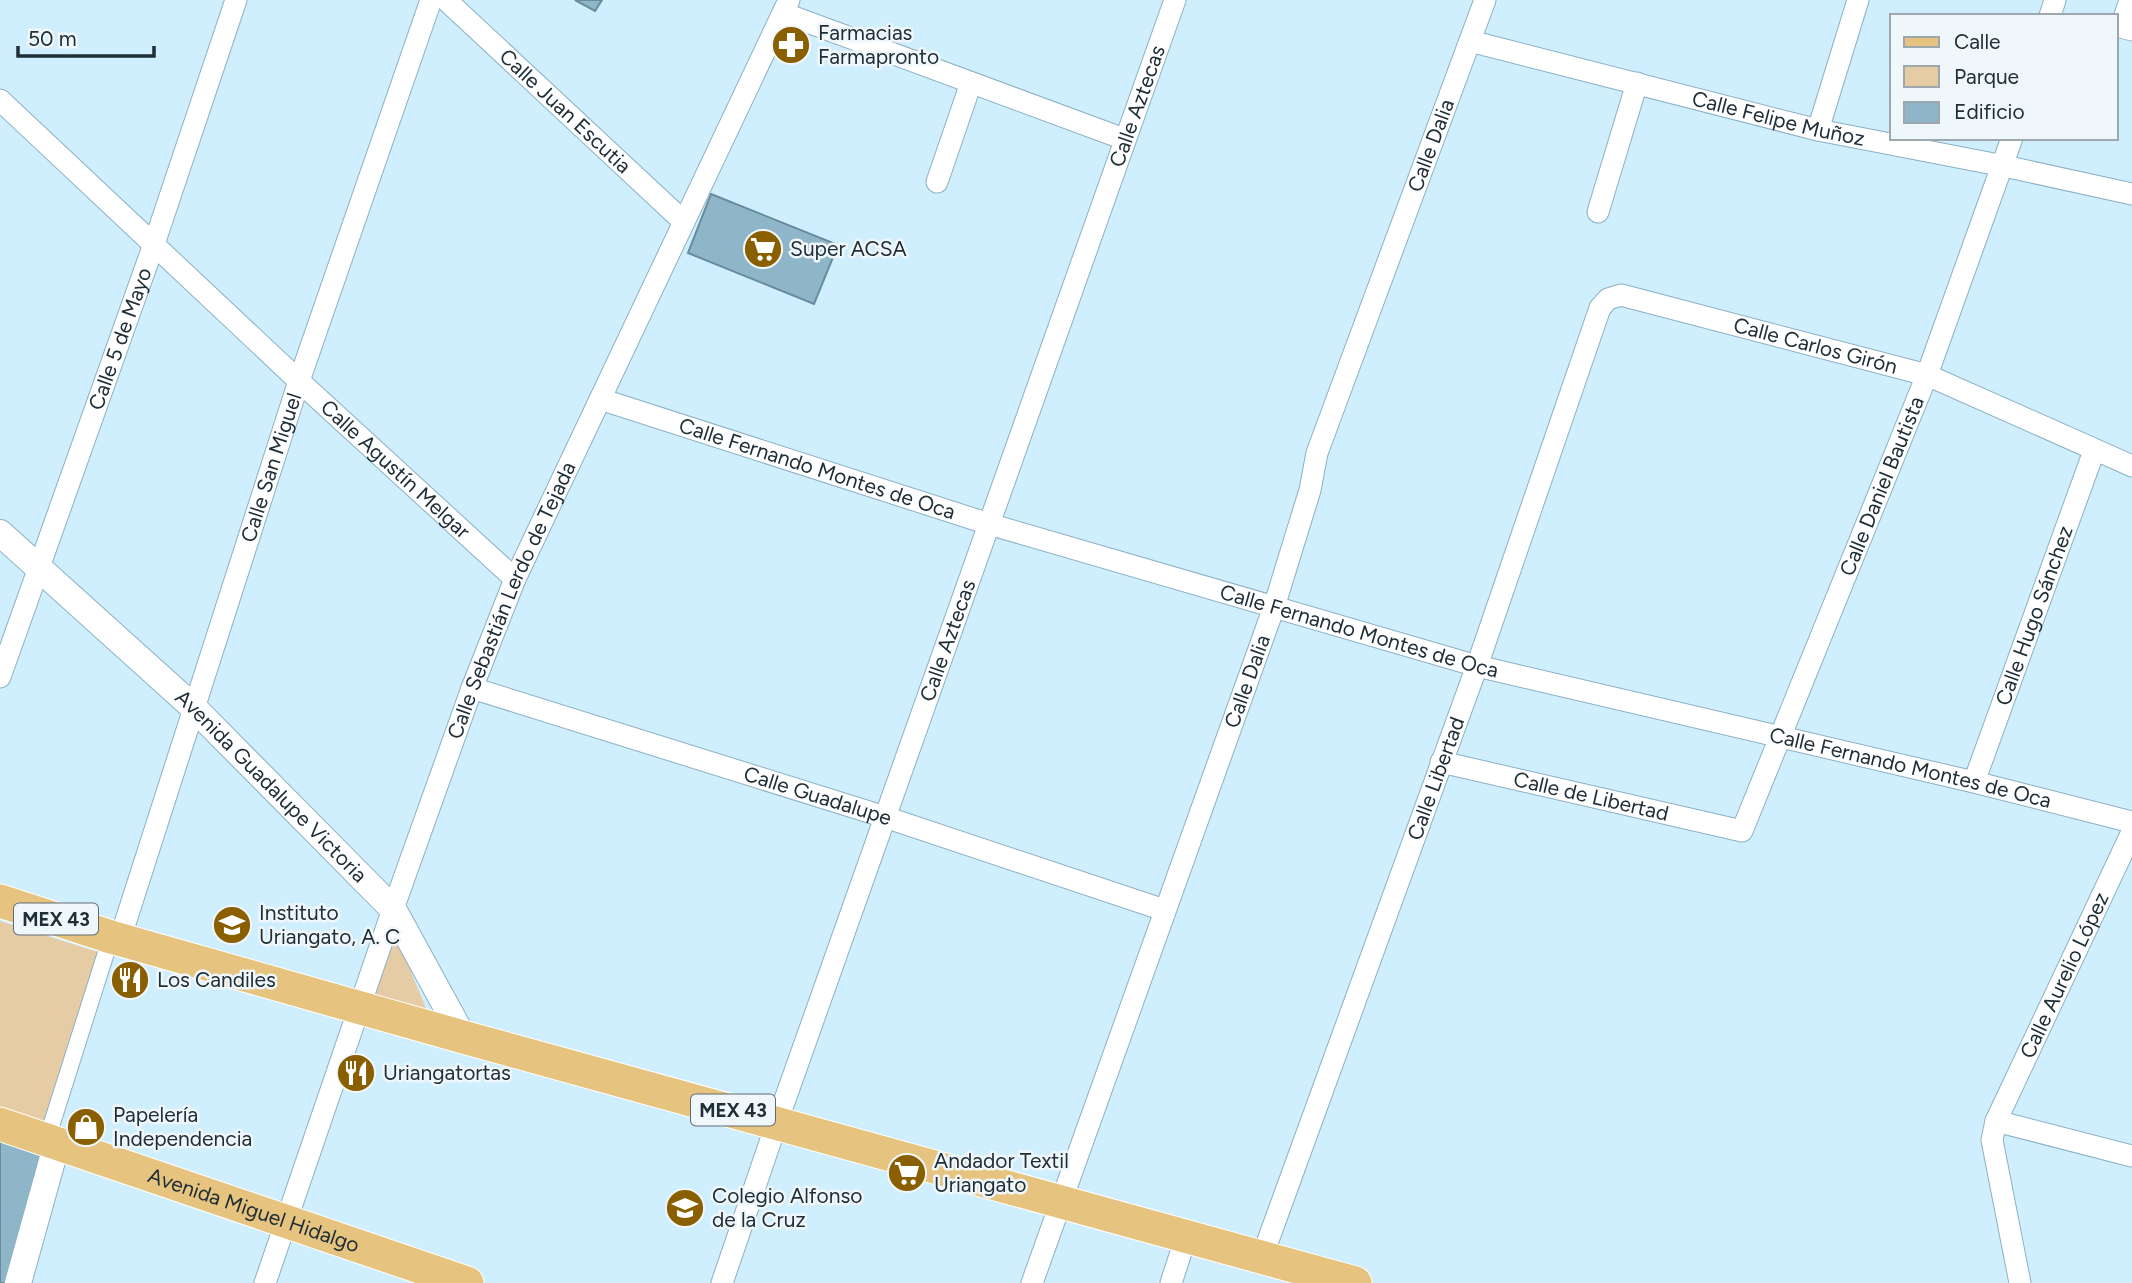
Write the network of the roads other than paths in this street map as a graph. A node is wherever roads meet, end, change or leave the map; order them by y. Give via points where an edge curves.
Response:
1 (236, 0) edge
2 (431, 0) edge
3 (446, 0) edge
4 (1175, 0) edge
5 (1485, 0) edge
6 (1858, 0) edge
7 (2130, 0) edge
8 (786, 6) edge
9 (2132, 30) edge
10 (1470, 41) junction
11 (971, 83) junction
12 (1637, 83) junction
13 (0, 100) edge
14 (1818, 130) junction
15 (1124, 139) junction
16 (2011, 140) edge
17 (2004, 166) junction
18 (937, 182) dead end
19 (2132, 194) edge
20 (1598, 212) dead end
21 (684, 222) junction
22 (154, 244) junction
23 (1608, 299) joint
24 (1927, 375) junction
25 (299, 381) junction
26 (600, 399) junction
27 (2094, 451) junction
28 (2132, 466) edge
29 (989, 524) junction
30 (0, 533) edge
31 (38, 569) junction
32 (515, 579) junction
33 (1274, 607) junction
34 (1477, 666) junction
35 (0, 677) edge
36 (472, 688) junction
37 (193, 708) junction
38 (1782, 737) junction
39 (1441, 762) junction
40 (1974, 782) junction
41 (885, 817) junction
42 (2132, 822) edge
43 (1742, 831) joint
44 (2132, 832) edge
45 (0, 901) edge
46 (393, 909) junction
47 (1164, 910) junction
48 (115, 938) junction
49 (359, 1006) junction
50 (463, 1037) junction
51 (1996, 1121) junction
52 (777, 1122) junction
53 (0, 1124) edge
54 (52, 1141) junction
55 (2132, 1156) edge
56 (1060, 1201) junction
57 (287, 1221) junction
58 (1186, 1237) junction
59 (1262, 1256) junction
60 (18, 1283) edge
61 (265, 1283) edge
62 (467, 1283) edge
63 (722, 1283) edge
64 (1032, 1283) edge
65 (1171, 1283) edge
66 (1355, 1283) edge
67 (2020, 1283) edge

1 - 22 street, Calle 5 de Mayo
2 - 25 street, Calle San Miguel
3 - 21 street, Calle Juan Escutia
4 - 15 street, Calle Aztecas
5 - 10 street, Calle Dalia
6 - 14 street
7 - 9 street via 2122,27
8 - 11 street
8 - 21 street, Calle Sebastián Lerdo de Tejada
10 - 12 street, Calle Felipe Muñoz
10 - 33 street, Calle Dalia via 1317,453
11 - 15 street
11 - 18 street
12 - 14 street, Calle Felipe Muñoz
12 - 20 street
13 - 22 street, Calle Agustín Melgar
14 - 17 street, Calle Felipe Muñoz
15 - 29 street, Calle Aztecas
16 - 17 street, Calle Daniel Bautista
17 - 19 street, Calle Felipe Muñoz
17 - 24 street, Calle Daniel Bautista
21 - 26 street, Calle Sebastián Lerdo de Tejada
22 - 25 street, Calle Agustín Melgar
22 - 31 street, Calle 5 de Mayo
23 - 24 street, Calle Carlos Girón via 1621,295
23 - 34 street, Calle Libertad via 1600,308
24 - 27 street, Calle Carlos Girón
24 - 38 street, Calle Daniel Bautista
25 - 32 street, Calle Agustín Melgar
25 - 37 street, Calle San Miguel
26 - 29 street, Calle Fernando Montes de Oca
26 - 32 street, Calle Sebastián Lerdo de Tejada
27 - 28 street, Calle Carlos Girón
27 - 40 street, Calle Hugo Sánchez
29 - 33 street, Calle Fernando Montes de Oca
29 - 41 street, Calle Aztecas
30 - 31 street, Avenida Guadalupe Victoria
31 - 35 street, Calle 5 de Mayo
31 - 37 street, Avenida Guadalupe Victoria
32 - 36 street, Calle Sebastián Lerdo de Tejada
33 - 34 street, Calle Fernando Montes de Oca
33 - 47 street, Calle Dalia
34 - 38 street, Calle Fernando Montes de Oca
34 - 39 street, Calle Libertad
36 - 41 street, Calle Guadalupe
36 - 46 street, Calle Sebastián Lerdo de Tejada
37 - 46 street, Avenida Guadalupe Victoria
37 - 48 street, Calle San Miguel
38 - 40 street, Calle Fernando Montes de Oca
38 - 43 street, Calle Daniel Bautista
39 - 43 street, Calle de Libertad
39 - 59 street, Calle Libertad
40 - 42 street, Calle Fernando Montes de Oca
41 - 47 street, Calle Guadalupe
41 - 52 street, Calle Aztecas
44 - 51 street, Calle Aurelio López
45 - 48 main road, MEX 43
46 - 49 street, Calle Sebastián Lerdo de Tejada
46 - 50 street, Avenida Guadalupe Victoria
47 - 56 street, Calle Dalia
48 - 49 main road, MEX 43
48 - 54 street
49 - 50 main road, MEX 43
49 - 57 street, Calle Sebastián Lerdo de Tejada
50 - 52 main road, MEX 43
51 - 55 street
51 - 67 street via 1992,1140
52 - 56 main road, MEX 43
52 - 63 street, Calle Aztecas
53 - 54 main road, Avenida Miguel Hidalgo
54 - 57 main road, Avenida Miguel Hidalgo
54 - 60 street
56 - 58 main road, MEX 43
56 - 64 street, Calle Dalia
57 - 61 street, Calle Sebastián Lerdo de Tejada
57 - 62 main road, Avenida Miguel Hidalgo
58 - 59 main road, MEX 43
58 - 65 street
59 - 66 main road, MEX 43

